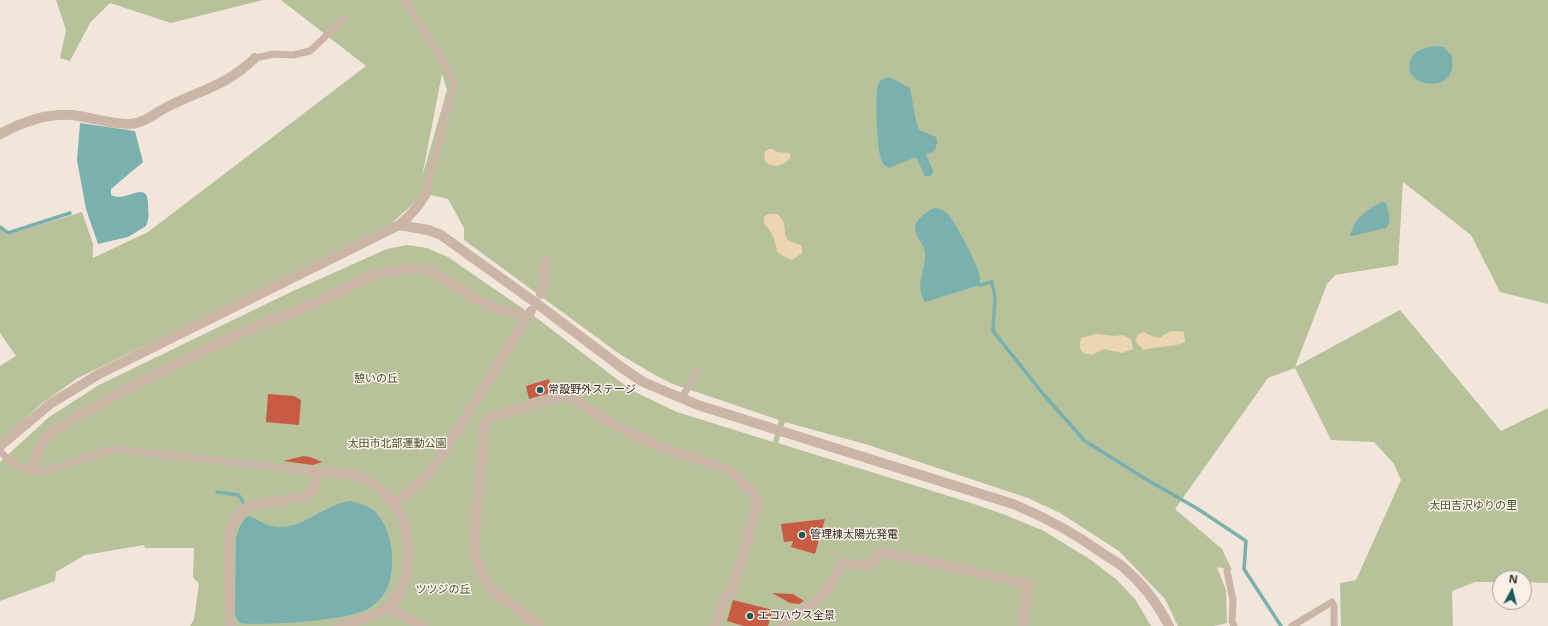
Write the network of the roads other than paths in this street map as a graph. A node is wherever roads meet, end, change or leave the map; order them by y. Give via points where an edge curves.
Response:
1 (404, 0) edge
2 (344, 19) dead end
3 (255, 58) joint
4 (0, 134) edge
5 (425, 195) joint
6 (399, 225) junction
7 (546, 262) dead end
8 (541, 294) dead end
9 (697, 372) dead end
10 (681, 399) junction
11 (0, 446) edge
12 (0, 451) edge
13 (33, 464) dead end
14 (292, 468) joint
15 (318, 472) junction
16 (394, 506) junction
17 (1227, 572) dead end
18 (387, 607) junction
19 (230, 626) edge
20 (339, 626) edge
21 (423, 626) edge
22 (539, 626) edge
23 (716, 626) edge
24 (782, 626) edge
25 (1022, 626) edge
26 (1169, 626) edge
27 (1234, 626) edge
28 (1292, 626) edge
29 (1334, 626) edge

1 - 5 lane via 454,82
2 - 3 lane via 310,51
3 - 4 street via 225,82 170,105 138,123 117,123 59,114
5 - 6 street via 412,215
6 - 10 street via 441,235 621,367 643,382
6 - 11 street via 99,374 50,404
7 - 8 street
9 - 10 lane
10 - 26 street via 1013,504 1056,522 1124,567 1152,598
12 - 14 lane via 16,466 39,471 114,449
13 - 16 street via 40,446 53,431 119,393 232,337 318,302 372,275 415,268 424,269 487,304 508,312 529,314 439,460
14 - 15 street
15 - 16 street via 348,474 366,479 384,493
15 - 19 street via 314,489 305,496 249,506 235,519 229,533
16 - 18 street via 404,525 407,564 403,586
17 - 27 lane via 1233,600
18 - 20 street via 373,615
18 - 21 street
22 - 23 street via 486,582 474,544 485,422 490,418 559,396 570,397 614,425 654,445 729,470 753,493 758,503 732,592 723,602
24 - 25 street via 820,598 833,582 842,562 869,566 878,553 884,552 1028,584
28 - 29 lane via 1332,602

